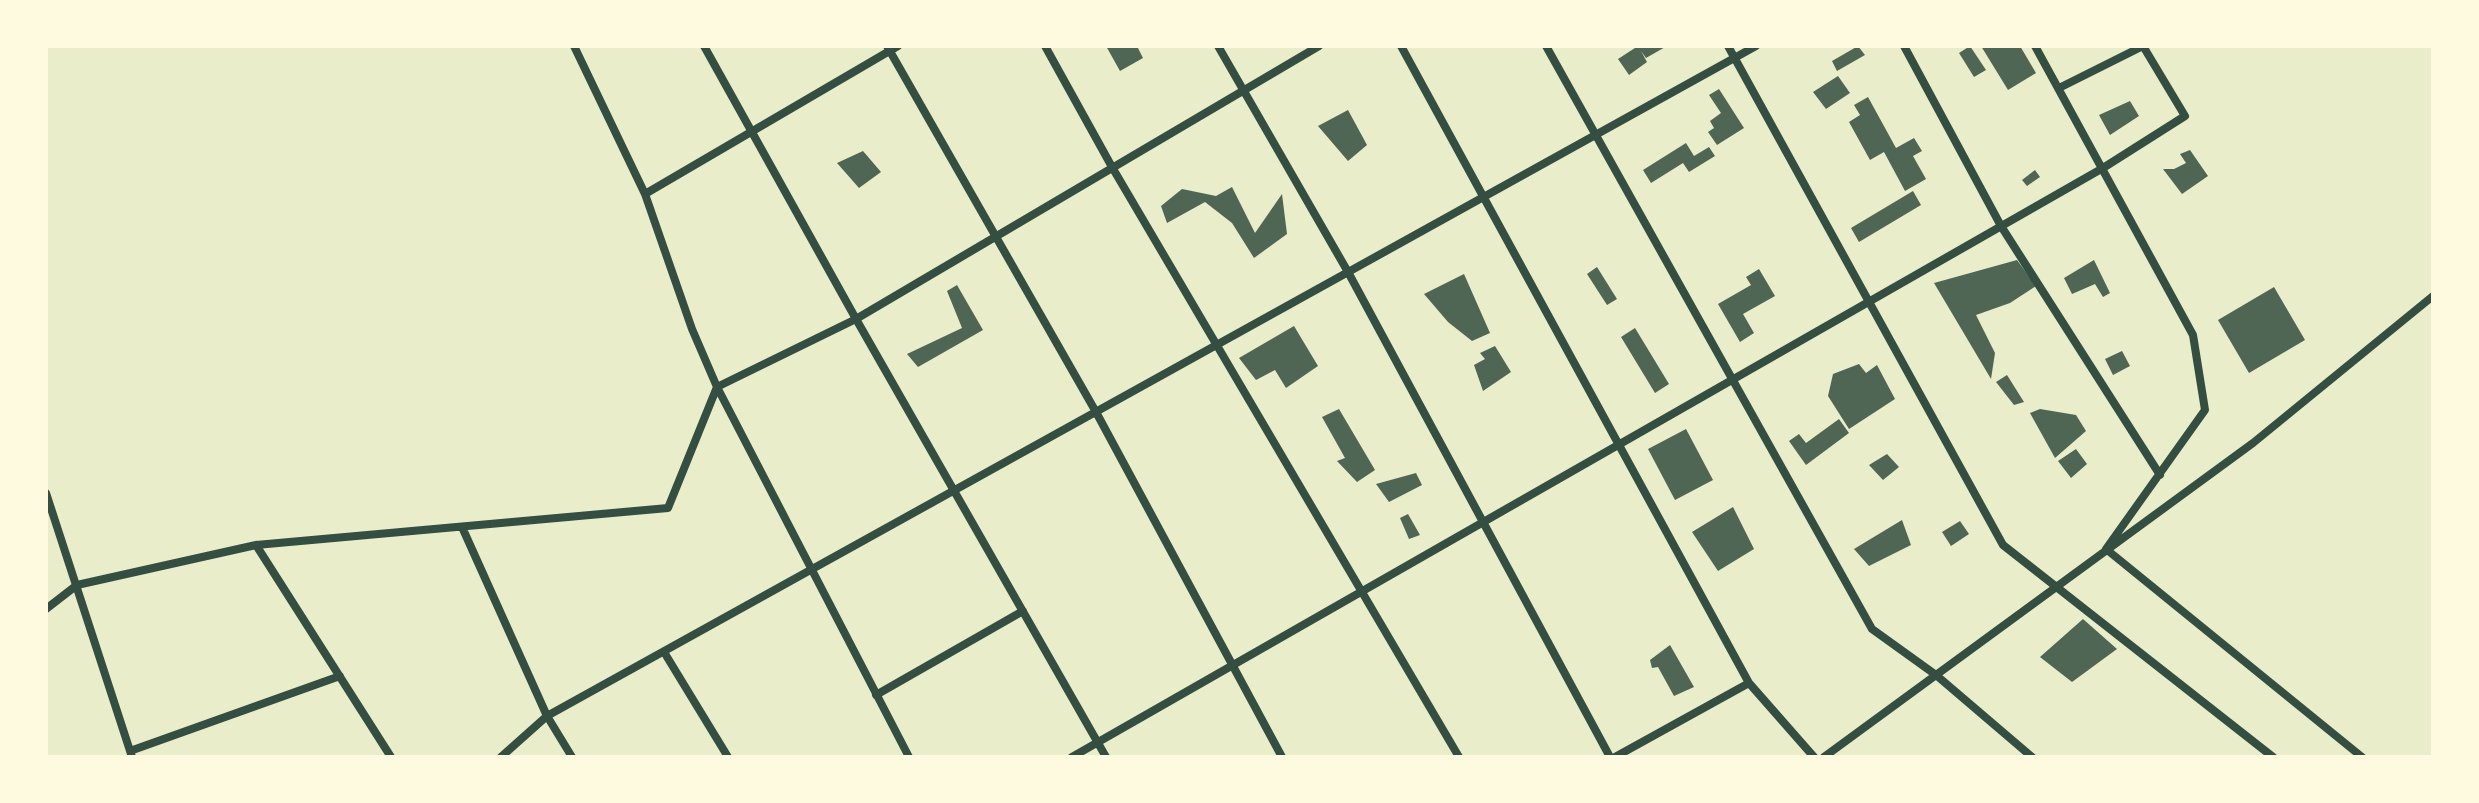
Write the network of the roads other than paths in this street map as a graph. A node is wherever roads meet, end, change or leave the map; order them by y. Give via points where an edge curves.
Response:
1 (704, 46) edge
2 (1045, 46) edge
3 (1218, 46) edge
4 (1319, 46) edge
5 (1401, 46) edge
6 (1546, 46) edge
7 (1728, 46) edge
8 (1756, 46) edge
9 (1904, 46) edge
10 (2035, 46) edge
11 (2143, 46) edge
12 (578, 48) edge
13 (892, 48) edge
14 (1735, 58) junction
15 (2059, 88) junction
16 (1242, 91) junction
17 (752, 133) junction
18 (1597, 134) junction
19 (1112, 167) junction
20 (2103, 168) junction
21 (645, 194) junction
22 (1483, 197) junction
23 (2001, 226) junction
24 (996, 236) junction
25 (1348, 272) junction
26 (2433, 296) edge
27 (1867, 302) junction
28 (856, 319) junction
29 (1218, 344) junction
30 (1734, 379) junction
31 (717, 387) junction
32 (1096, 412) junction
33 (1619, 444) junction
34 (2160, 475) junction
35 (954, 490) junction
36 (46, 493) edge
37 (1482, 521) junction
38 (462, 527) junction
39 (256, 545) junction
40 (2106, 549) junction
41 (811, 570) junction
42 (2057, 584) junction
43 (77, 585) junction
44 (1362, 591) junction
45 (46, 609) edge
46 (1023, 611) junction
47 (664, 652) junction
48 (1230, 665) junction
49 (1936, 675) junction
50 (340, 676) junction
51 (1749, 683) junction
52 (876, 695) junction
53 (547, 716) junction
54 (1098, 742) junction
55 (2353, 750) junction
56 (131, 754) edge
57 (391, 757) edge
58 (501, 757) edge
59 (572, 757) edge
60 (728, 757) edge
61 (909, 757) edge
62 (1072, 757) edge
63 (1106, 757) edge
64 (1282, 757) edge
65 (1459, 757) edge
66 (1613, 757) edge
67 (1814, 757) edge
68 (1824, 757) edge
69 (2032, 757) edge
70 (2273, 757) edge
71 (2345, 757) edge
72 (2362, 757) edge

1 - 17 street
2 - 19 street
3 - 16 street
4 - 16 street
5 - 22 street
6 - 18 street
7 - 14 street
8 - 14 street
9 - 23 street
10 - 15 street
11 - 15 street
11 - 20 street via 2185,116
12 - 21 street
13 - 17 street
13 - 24 street
14 - 18 street
14 - 27 street
15 - 20 street
16 - 19 street
16 - 25 street
17 - 21 street
17 - 28 street
18 - 22 street
18 - 30 street
19 - 24 street
19 - 29 street
20 - 23 street
20 - 34 street via 2193,335 2205,410
21 - 31 street
22 - 25 street
22 - 33 street
23 - 27 street
23 - 34 street
24 - 28 street
24 - 32 street
25 - 29 street
25 - 37 street
26 - 40 street via 2253,443
27 - 30 street
27 - 42 street via 2003,545
28 - 31 street
28 - 35 street
29 - 32 street
29 - 44 street
30 - 33 street
30 - 49 street via 1872,629
31 - 38 street via 668,508
31 - 41 street
32 - 35 street
32 - 48 street
33 - 37 street
33 - 51 street
34 - 40 street
35 - 41 street
35 - 46 street
36 - 43 street
37 - 44 street
37 - 66 street
38 - 39 street
38 - 53 street
39 - 43 street
39 - 50 street
40 - 42 street
40 - 55 street
41 - 47 street
41 - 52 street
42 - 49 street
42 - 70 street
43 - 45 street
43 - 56 street
44 - 48 street
44 - 65 street
46 - 52 street
46 - 54 street
47 - 53 street
47 - 60 street
48 - 54 street
48 - 64 street
49 - 68 street
49 - 69 street
50 - 56 street
50 - 57 street
51 - 66 street
51 - 67 street
52 - 61 street
53 - 58 street
53 - 59 street
54 - 62 street
54 - 63 street
55 - 71 street
55 - 72 street

